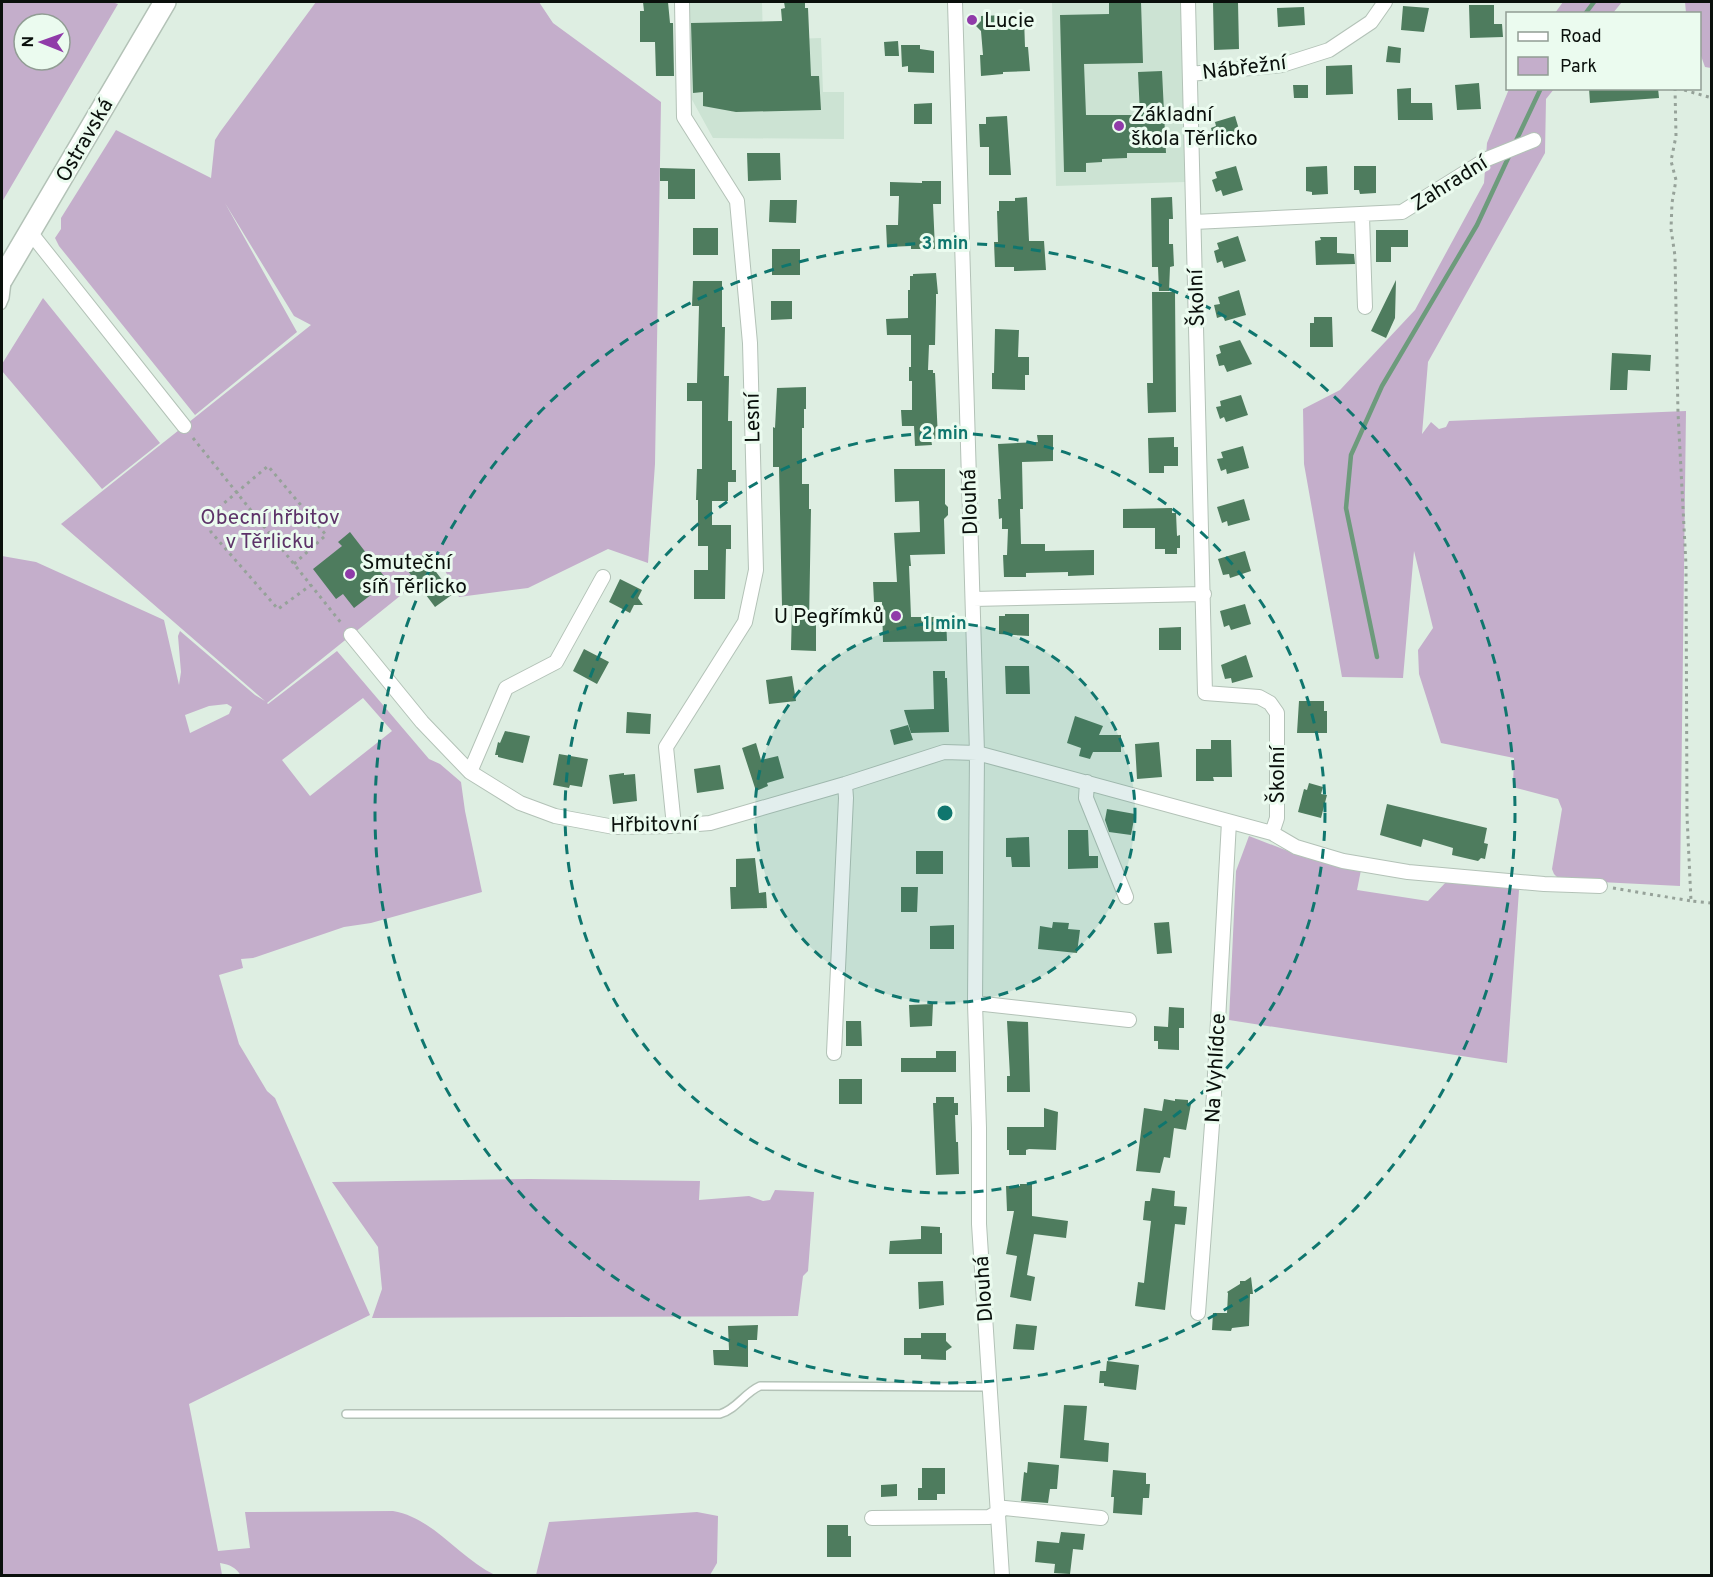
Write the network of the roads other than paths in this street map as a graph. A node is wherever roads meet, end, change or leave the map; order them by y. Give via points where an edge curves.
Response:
1 (165, 2) edge
2 (682, 2) edge
3 (956, 2) edge
4 (1188, 2) edge
5 (1385, 2) edge
6 (1190, 74) junction
7 (1534, 140) dead end
8 (1362, 216) junction
9 (1194, 222) junction
10 (30, 232) junction
11 (5, 273) edge
12 (2, 306) edge
13 (1365, 307) dead end
14 (184, 426) road end
15 (603, 577) dead end
16 (1204, 594) junction
17 (972, 599) junction
18 (351, 635) road end
19 (977, 753) junction
20 (470, 772) junction
21 (1087, 782) junction
22 (844, 784) junction
23 (1229, 822) junction
24 (674, 826) junction
25 (1272, 833) junction
26 (1600, 886) road end
27 (1126, 897) dead end
28 (975, 1003) junction
29 (1128, 1020) dead end
30 (834, 1053) dead end
31 (1198, 1313) dead end
32 (990, 1387) junction
33 (346, 1414) dead end
34 (998, 1513) junction
35 (872, 1518) dead end
36 (1101, 1518) dead end
37 (1002, 1575) edge

1 - 10 main road, Ostravská
2 - 24 street, Lesní via 684,117 737,201 750,343 756,570 745,622 666,747
3 - 17 street, Dlouhá
4 - 6 street, Školní
5 - 6 street, Nábřežní via 1371,22 1329,50 1282,65
6 - 9 street, Školní
7 - 8 street, Zahradní via 1487,159 1402,212
8 - 9 street, Zahradní
8 - 13 street
9 - 16 street, Školní
10 - 11 main road, Ostravská
10 - 14 street
11 - 12 lane
15 - 20 street via 556,662 506,688
16 - 17 street
16 - 25 street, Školní via 1205,693 1259,698 1270,703 1277,713 1277,818
17 - 19 street, Dlouhá
18 - 20 street, Hřbitovní via 422,722
19 - 21 street
19 - 22 street, Hřbitovní via 944,752
19 - 28 street, Dlouhá
20 - 24 street, Hřbitovní via 520,803 555,816 614,827
21 - 23 street
21 - 27 street via 1086,798
22 - 24 street, Hřbitovní via 710,823
22 - 30 street
23 - 25 street
23 - 31 street, Na Vyhlídce
25 - 26 street via 1296,847 1343,861 1408,872
28 - 29 street
28 - 32 street, Dlouhá via 979,1224
32 - 33 lane via 760,1386 732,1410 720,1414
32 - 34 street, Dlouhá
34 - 35 street via 989,1517
34 - 36 street via 1005,1508
34 - 37 street, Dlouhá

